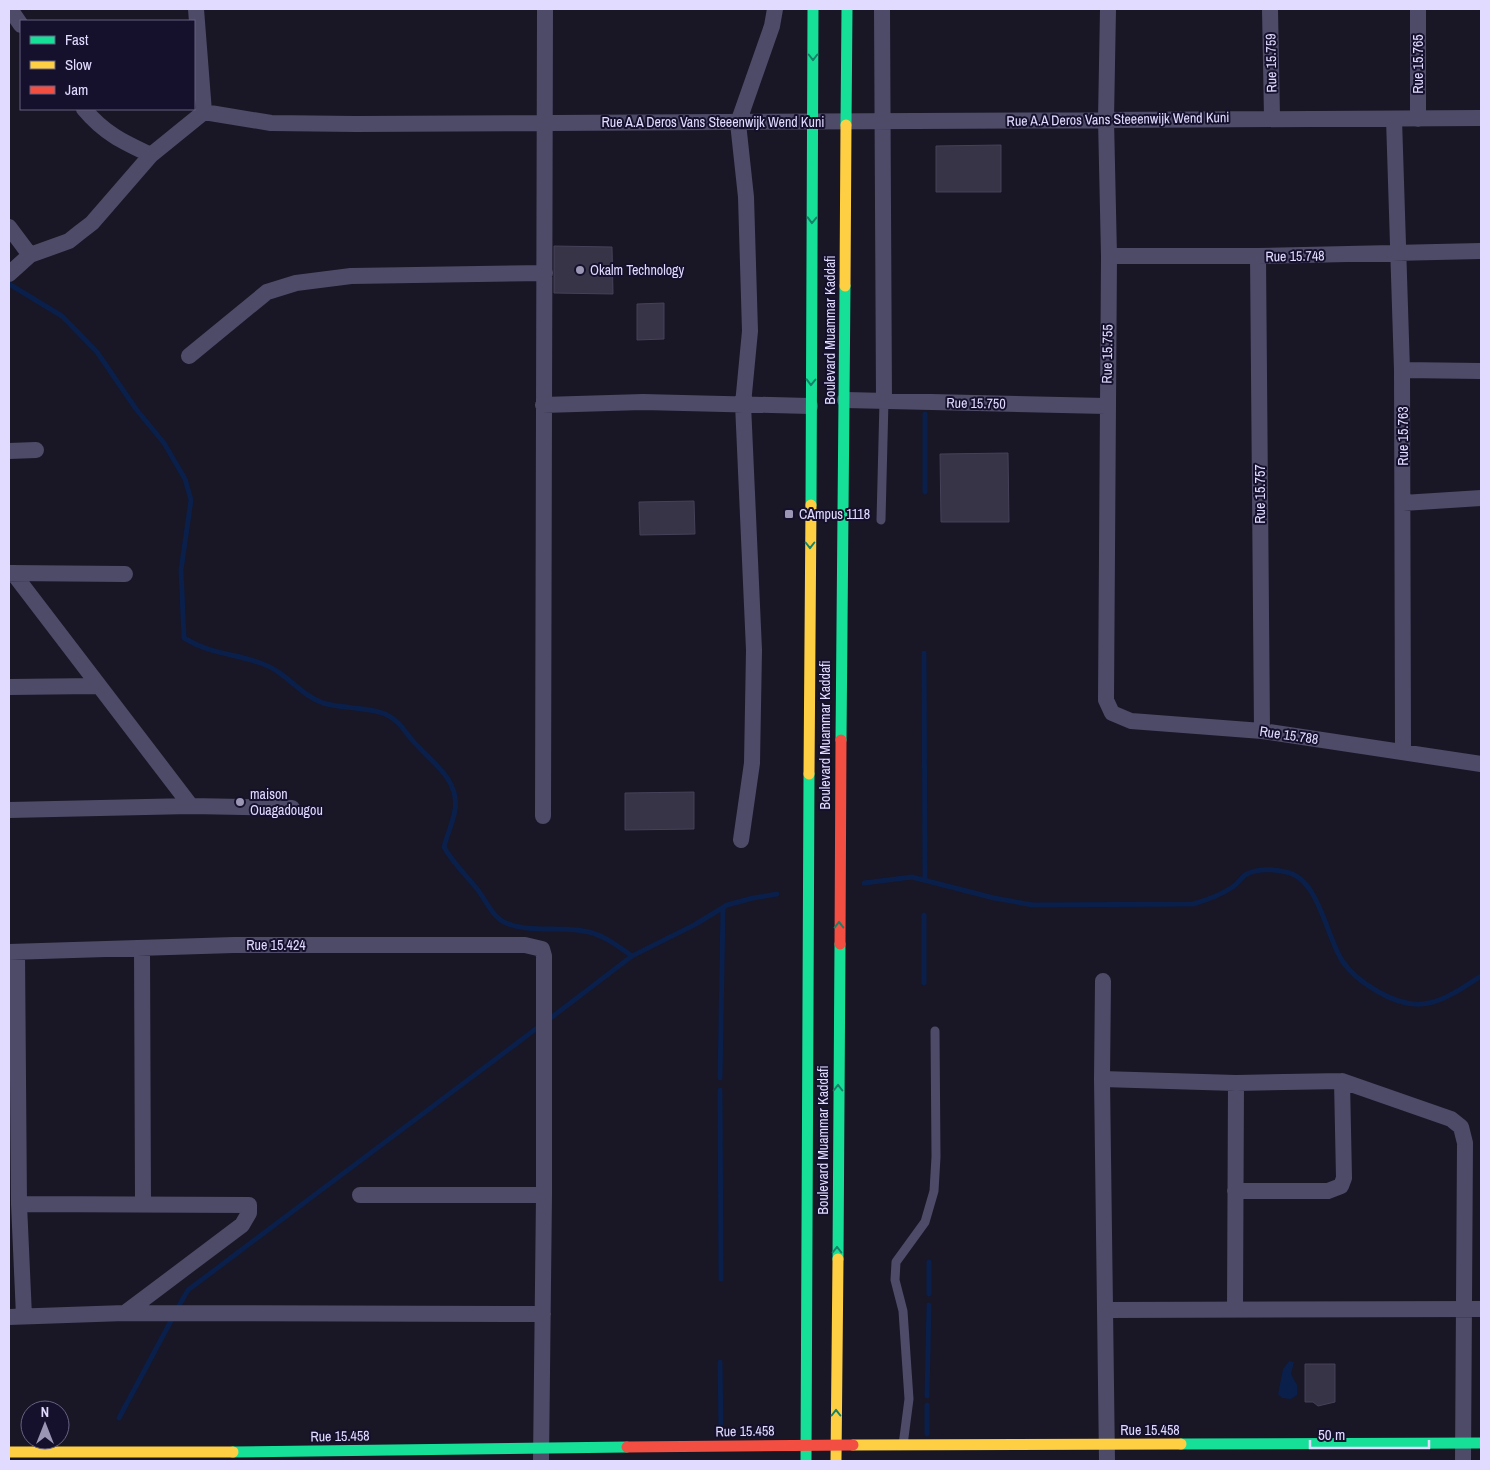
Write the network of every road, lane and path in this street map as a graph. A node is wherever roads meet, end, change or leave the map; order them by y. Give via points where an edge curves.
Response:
1 (10, 9) edge
2 (196, 9) edge
3 (545, 9) edge
4 (775, 9) edge
5 (813, 9) edge
6 (846, 9) edge
7 (882, 9) edge
8 (1108, 9) edge
9 (1270, 9) edge
10 (1418, 9) edge
11 (20, 24) edge
12 (85, 110) edge
13 (204, 112) junction
14 (1272, 118) junction
15 (1481, 118) edge
16 (1106, 120) junction
17 (1394, 120) junction
18 (1418, 120) junction
19 (883, 121) junction
20 (813, 122) junction
21 (847, 122) junction
22 (544, 123) junction
23 (738, 123) junction
24 (150, 155) junction
25 (9, 226) edge
26 (1481, 250) edge
27 (30, 254) junction
28 (1398, 254) junction
29 (1109, 256) junction
30 (1258, 256) junction
31 (9, 274) edge
32 (545, 274) junction
33 (189, 356) dead end
34 (1402, 370) junction
35 (1481, 370) edge
36 (845, 400) junction
37 (884, 401) junction
38 (743, 404) junction
39 (543, 405) junction
40 (810, 406) junction
41 (1106, 406) junction
42 (9, 450) edge
43 (36, 450) dead end
44 (1481, 498) edge
45 (1403, 503) junction
46 (881, 520) dead end
47 (11, 573) edge
48 (126, 574) dead end
49 (97, 686) junction
50 (9, 687) edge
51 (1106, 700) joint
52 (1262, 731) junction
53 (1403, 752) junction
54 (1481, 764) edge
55 (191, 806) junction
56 (292, 808) dead end
57 (9, 810) edge
58 (543, 816) dead end
59 (741, 840) dead end
60 (142, 948) junction
61 (13, 952) edge
62 (1103, 981) dead end
63 (935, 1031) dead end
64 (1102, 1079) junction
65 (1342, 1081) junction
66 (1236, 1083) junction
67 (1235, 1192) junction
68 (360, 1195) dead end
69 (544, 1195) junction
70 (143, 1203) junction
71 (19, 1204) junction
72 (1464, 1309) junction
73 (1481, 1309) edge
74 (1106, 1310) junction
75 (1235, 1310) junction
76 (125, 1313) junction
77 (543, 1314) junction
78 (16, 1316) edge
79 (1463, 1443) junction
80 (1481, 1443) edge
81 (806, 1445) junction
82 (836, 1445) junction
83 (902, 1445) junction
84 (9, 1452) edge
85 (1107, 1453) edge
86 (541, 1455) edge
87 (187, 1457) edge
88 (806, 1461) edge
89 (836, 1461) edge
90 (1463, 1461) edge

1 - 11 street
2 - 13 street
3 - 22 street
4 - 23 street
5 -> 20 main road, Boulevard Muammar Kaddafi
6 - 21 main road, Boulevard Muammar Kaddafi
7 - 19 street
8 - 16 street, Rue 15.755
9 - 14 street, Rue 15.759
10 - 18 street, Rue 15.765
12 - 24 street via 98,126
13 - 22 street, Rue A.A Deros Vans Steeenwijk Wend Kuni via 271,123
13 - 24 street
14 - 16 street, Rue A.A Deros Vans Steeenwijk Wend Kuni
14 - 17 street, Rue A.A Deros Vans Steeenwijk Wend Kuni
15 - 18 street, Rue A.A Deros Vans Steeenwijk Wend Kuni
16 - 19 street, Rue A.A Deros Vans Steeenwijk Wend Kuni
16 - 29 street, Rue 15.755
17 - 18 street, Rue A.A Deros Vans Steeenwijk Wend Kuni
17 - 28 street, Rue 15.763
19 - 21 street, Rue A.A Deros Vans Steeenwijk Wend Kuni
19 - 37 street
20 - 21 street, Rue A.A Deros Vans Steeenwijk Wend Kuni
20 - 23 street, Rue A.A Deros Vans Steeenwijk Wend Kuni
20 -> 40 main road, Boulevard Muammar Kaddafi
21 - 36 main road, Boulevard Muammar Kaddafi
22 - 23 street, Rue A.A Deros Vans Steeenwijk Wend Kuni
22 - 32 street
23 - 38 street via 746,197 750,331
24 - 27 street via 79,234 69,241
25 - 27 street
26 - 28 street, Rue 15.748
27 - 31 street
28 - 30 street, Rue 15.748
28 - 34 street, Rue 15.763
29 - 30 street, Rue 15.748
29 - 41 street, Rue 15.755
30 - 52 street, Rue 15.757
32 - 33 street via 351,276 296,283 267,292
32 - 39 street
34 - 35 street
34 - 45 street, Rue 15.763
36 - 37 street, Rue 15.750
82 -> 36 main road, Boulevard Muammar Kaddafi
37 - 41 street, Rue 15.750
37 - 46 lane
38 - 39 street
38 - 40 street
38 - 59 street via 754,650 752,763
39 - 58 street
40 -> 81 main road, Boulevard Muammar Kaddafi
41 - 51 street, Rue 15.755
42 - 43 street
44 - 45 street
45 - 53 street, Rue 15.763
47 - 48 street
47 - 49 street
49 - 50 street
49 - 55 street
51 - 52 street, Rue 15.788 via 1112,713 1131,721
52 - 53 street, Rue 15.788
53 - 54 street, Rue 15.788
55 - 56 street
55 - 57 street
60 - 61 street, Rue 15.424
60 - 69 street, Rue 15.424 via 433,944 532,946 542,949
60 - 70 street
61 - 71 street
62 - 64 street
63 - 83 lane via 934,1191 925,1222 896,1262 896,1280 904,1311 910,1400
64 - 66 street
64 - 74 street
65 - 66 street
65 - 67 street via 1344,1178 1340,1186 1328,1191
65 - 72 street via 1451,1119 1461,1127 1465,1143
66 - 67 street
67 - 75 street
68 - 69 street
69 - 77 street
70 - 71 street
70 - 76 street via 246,1204 250,1209 242,1225
71 - 78 street
72 - 73 street
72 - 75 street
72 - 79 street
74 - 75 street
74 - 85 street
76 - 77 street
76 - 78 street
77 - 86 street
79 - 80 main road, Rue 15.458
79 - 85 main road, Rue 15.458
79 - 90 street
81 - 82 main road, Rue 15.458
81 - 86 main road, Rue 15.458
81 - 88 main road, Boulevard Muammar Kaddafi
82 - 83 main road, Rue 15.458
82 - 89 main road, Boulevard Muammar Kaddafi
83 - 85 main road, Rue 15.458
84 - 87 main road, Rue 15.458
86 - 87 main road, Rue 15.458

